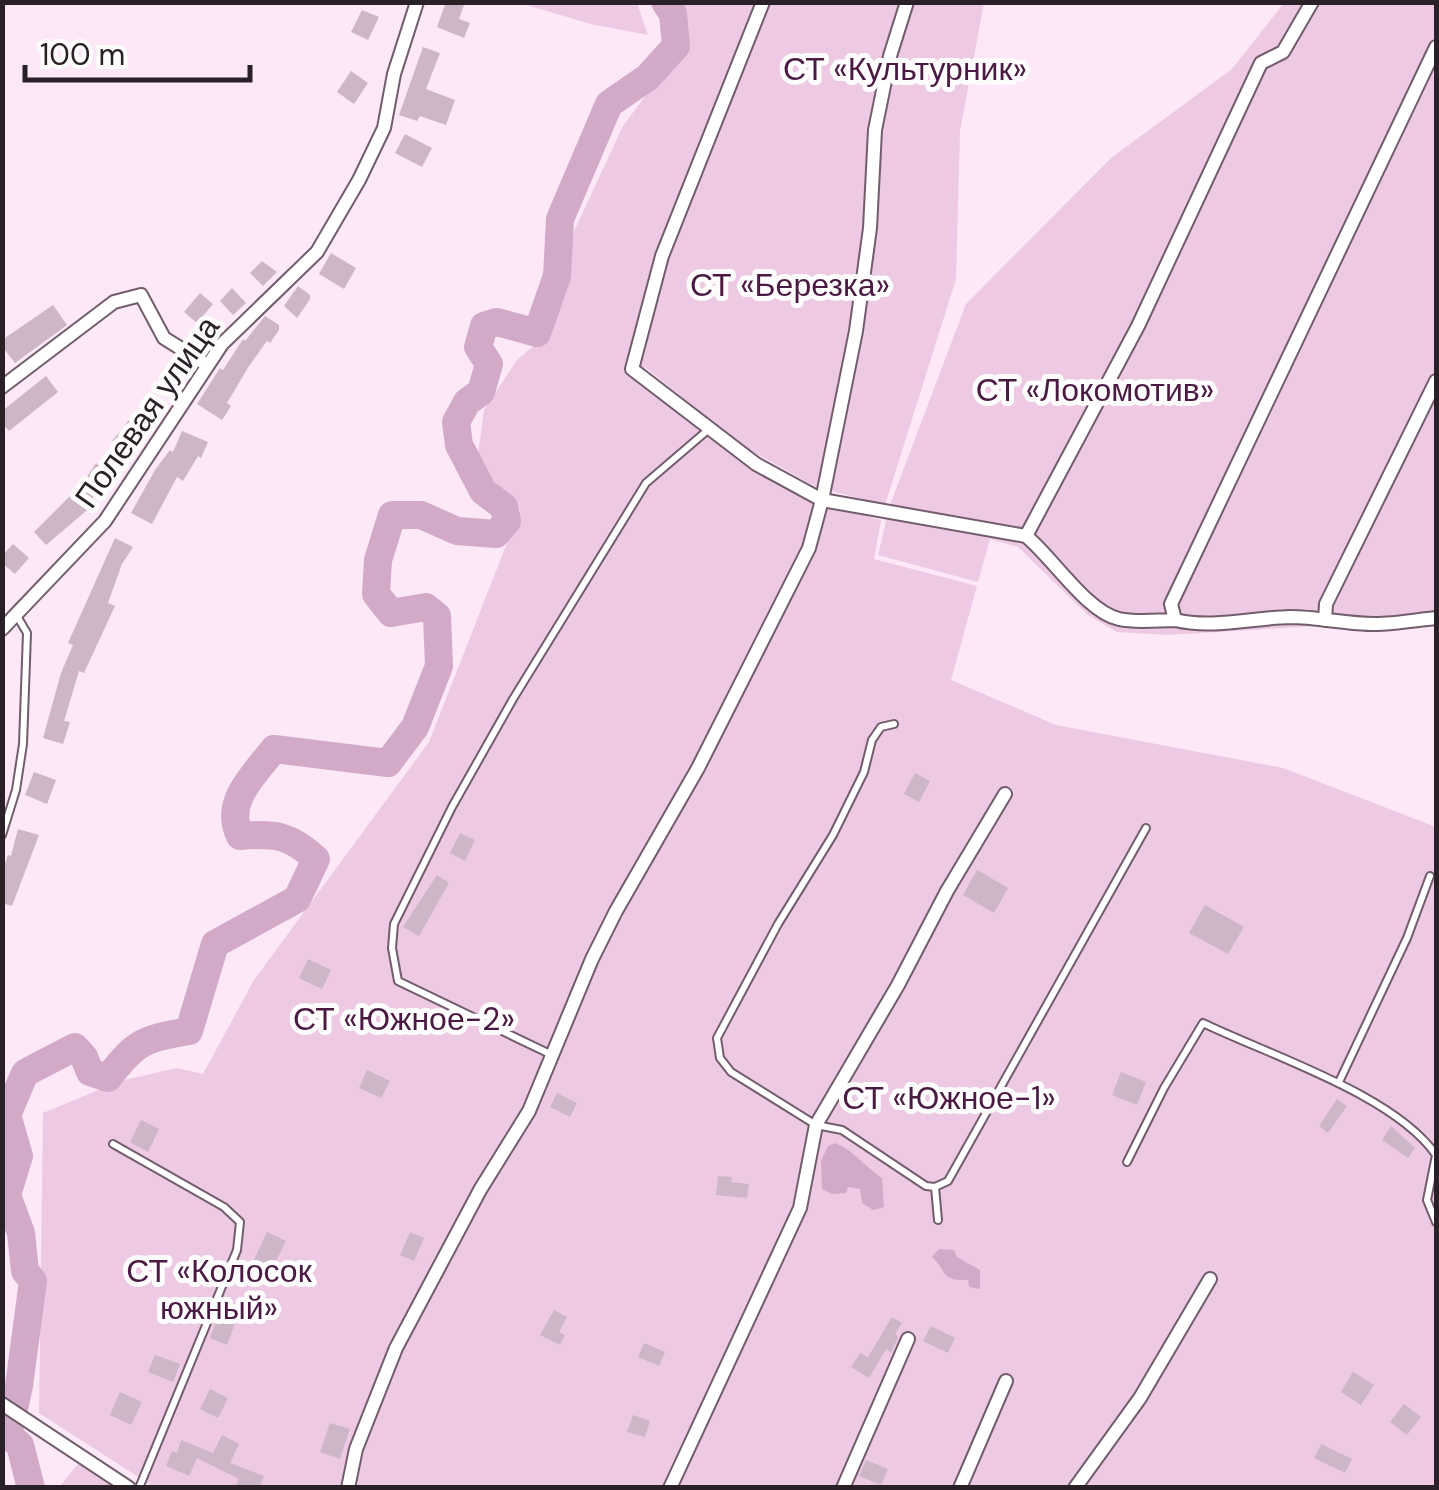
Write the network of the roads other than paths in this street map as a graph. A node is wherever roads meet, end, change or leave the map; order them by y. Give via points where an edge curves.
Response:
1 (418, 2) edge
2 (763, 2) edge
3 (907, 2) edge
4 (1312, 2) edge
5 (1436, 47) edge
6 (207, 365) junction
7 (1436, 382) edge
8 (2, 387) edge
9 (709, 429) junction
10 (822, 500) junction
11 (1026, 536) junction
12 (17, 616) junction
13 (1436, 618) edge
14 (1174, 620) junction
15 (1325, 620) junction
16 (2, 629) edge
17 (894, 724) dead end
18 (1006, 794) dead end
19 (1146, 828) dead end
20 (2, 835) edge
21 (1430, 876) dead end
22 (551, 1055) junction
23 (1339, 1082) junction
24 (816, 1126) junction
25 (113, 1144) dead end
26 (1436, 1155) edge
27 (1128, 1162) dead end
28 (935, 1187) junction
29 (938, 1220) dead end
30 (1436, 1222) edge
31 (1210, 1279) dead end
32 (908, 1339) dead end
33 (1006, 1381) dead end
34 (2, 1404) edge
35 (129, 1488) edge
36 (139, 1488) edge
37 (348, 1488) edge
38 (670, 1488) edge
39 (843, 1488) edge
40 (960, 1488) edge
41 (1075, 1488) edge

1 - 6 street, Полевая улица via 384,128 359,180 317,252
2 - 9 street via 662,256 632,369
3 - 10 street via 875,130 856,331
4 - 11 street via 1283,52 1261,63 1138,326
5 - 14 street via 1181,580 1171,604
6 - 8 street via 164,338 140,296 114,302
6 - 12 street, Полевая улица via 105,521
7 - 15 street via 1326,604
9 - 10 street
9 - 22 lane via 646,483 504,715 394,924 398,981
10 - 11 street
10 - 22 street via 809,548 616,912
11 - 14 street via 1091,603 1118,620
12 - 16 street, Полевая улица
12 - 20 lane via 27,634 23,744
13 - 15 street
14 - 15 street
17 - 24 lane via 872,740 833,835 717,1038 731,1072
18 - 24 street
19 - 28 lane via 986,1117 948,1180
21 - 23 lane
22 - 37 street via 529,1111 396,1348 356,1449
23 - 26 lane via 1402,1121
23 - 27 lane via 1203,1023
24 - 28 lane via 842,1130
24 - 38 street via 800,1208
25 - 36 lane via 240,1222 237,1250
26 - 30 lane via 1427,1200
28 - 29 lane
31 - 41 street via 1140,1398
32 - 39 street
33 - 40 street
34 - 35 street

